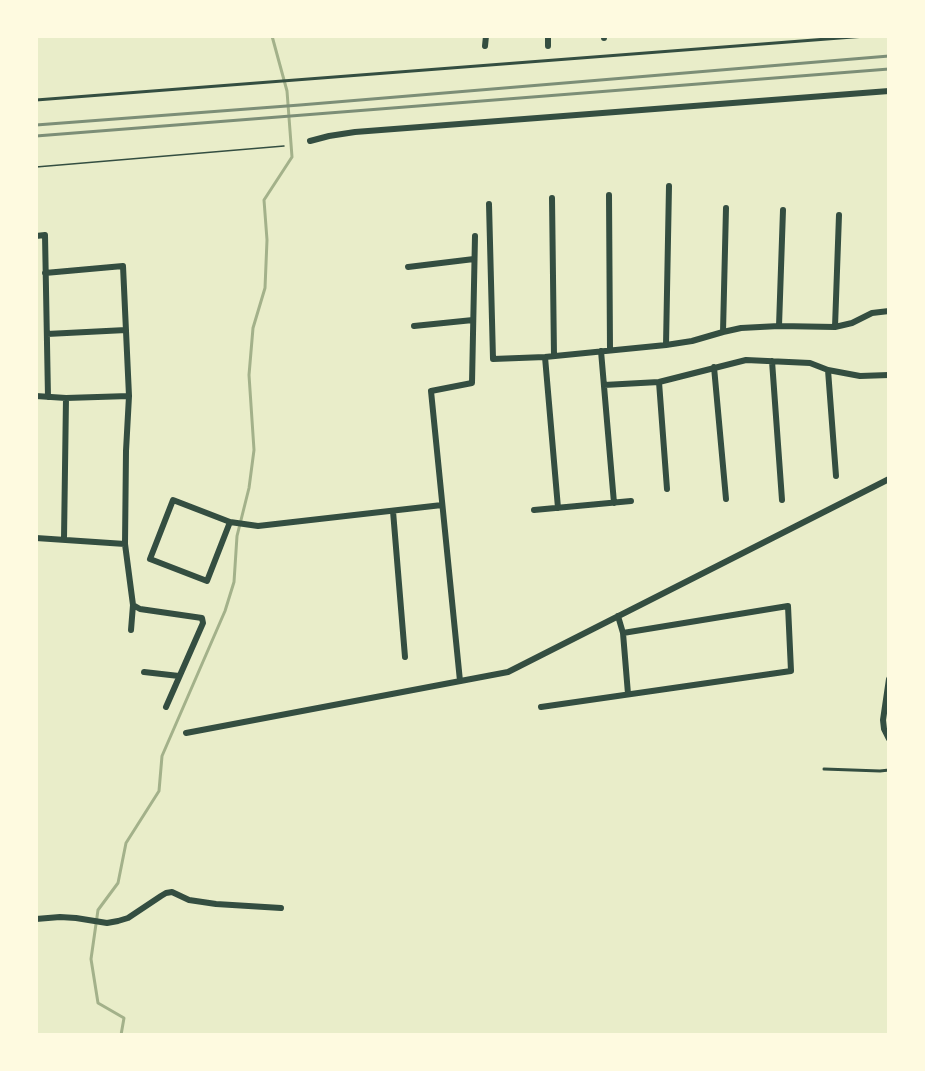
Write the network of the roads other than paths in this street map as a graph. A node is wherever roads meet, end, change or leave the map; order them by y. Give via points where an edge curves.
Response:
1 (486, 36) edge
2 (548, 36) edge
3 (866, 36) edge
4 (485, 45) dead end
5 (548, 46) dead end
6 (889, 91) edge
7 (36, 100) edge
8 (310, 141) dead end
9 (669, 186) dead end
10 (609, 195) dead end
11 (552, 198) dead end
12 (489, 204) dead end
13 (726, 208) dead end
14 (783, 210) dead end
15 (839, 216) dead end
16 (36, 236) edge
17 (475, 236) dead end
18 (474, 259) junction
19 (408, 267) dead end
20 (45, 273) junction
21 (889, 310) edge
22 (473, 320) junction
23 (779, 326) junction
24 (414, 327) dead end
25 (835, 327) junction
26 (126, 330) junction
27 (723, 332) junction
28 (46, 334) junction
29 (666, 345) junction
30 (610, 350) junction
31 (601, 351) junction
32 (554, 356) junction
33 (545, 357) junction
34 (772, 361) junction
35 (714, 368) junction
36 (828, 370) junction
37 (889, 375) edge
38 (659, 382) junction
39 (604, 385) junction
40 (36, 396) edge
41 (129, 396) junction
42 (48, 397) junction
43 (66, 398) junction
44 (836, 476) dead end
45 (889, 479) edge
46 (668, 489) dead end
47 (726, 499) dead end
48 (782, 500) dead end
49 (632, 501) dead end
50 (614, 503) junction
51 (442, 505) junction
52 (558, 508) junction
53 (534, 510) dead end
54 (393, 511) junction
55 (232, 522) junction
56 (36, 538) edge
57 (64, 539) junction
58 (125, 544) junction
59 (133, 604) junction
60 (618, 616) junction
61 (131, 630) dead end
62 (623, 633) junction
63 (405, 657) dead end
64 (144, 672) dead end
65 (179, 676) junction
66 (889, 679) edge
67 (460, 681) junction
68 (628, 694) junction
69 (166, 707) dead end
70 (541, 707) dead end
71 (186, 733) dead end
72 (889, 739) edge
73 (824, 769) dead end
74 (889, 770) edge
75 (282, 908) dead end
76 (36, 919) edge

1 - 4 street
2 - 5 street
3 - 7 lane
6 - 8 street via 355,132
9 - 29 street
10 - 30 street
11 - 32 street
12 - 33 street via 493,359
13 - 27 street
14 - 23 street
15 - 25 street
16 - 20 street via 45,235
17 - 18 street
18 - 19 street
18 - 22 street
20 - 26 street via 123,266
20 - 28 street
21 - 25 street
22 - 24 street
22 - 51 street via 472,383 431,391
23 - 25 street
23 - 27 street
26 - 28 street
26 - 41 street
27 - 29 street
28 - 42 street
29 - 30 street
30 - 31 street
31 - 32 street
31 - 39 street
32 - 33 street
33 - 52 street
34 - 35 street via 746,360
34 - 36 street via 810,363
34 - 48 street
35 - 38 street
35 - 47 street
36 - 37 street via 860,376
36 - 44 street
38 - 39 street
38 - 46 street
39 - 50 street
40 - 42 street
41 - 43 street
41 - 58 street
42 - 43 street
43 - 57 street
45 - 60 street
49 - 50 street
50 - 52 street
51 - 54 street
51 - 67 street
52 - 53 street
54 - 55 street via 258,526
54 - 63 street
55 - 55 street via 173,500 150,559 207,581
56 - 57 street
57 - 58 street
58 - 59 street
59 - 61 street
59 - 65 street via 140,609 202,618
60 - 62 street
60 - 67 street via 508,672
62 - 68 street
62 - 68 street via 788,606 791,671
64 - 65 street
65 - 69 street
66 - 72 street via 883,720
67 - 71 street
68 - 70 street
73 - 74 lane
75 - 76 street via 216,904 189,900 172,892 128,918 107,923 60,917

